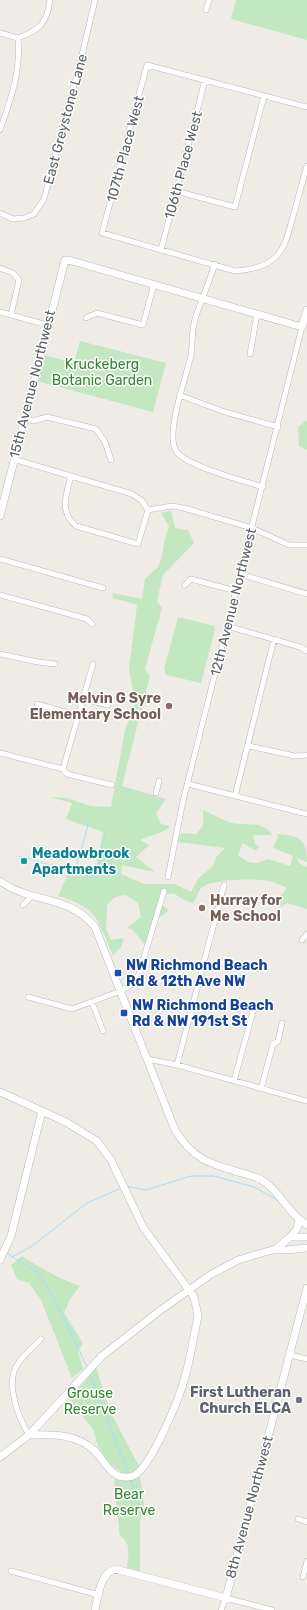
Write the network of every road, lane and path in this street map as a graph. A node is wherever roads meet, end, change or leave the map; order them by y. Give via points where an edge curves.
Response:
1 (50, 0) edge
2 (95, 0) edge
3 (209, 0) edge
4 (206, 10) dead end
5 (0, 32) edge
6 (18, 38) junction
7 (205, 80) junction
8 (264, 96) junction
9 (307, 107) edge
10 (0, 130) edge
11 (307, 166) edge
12 (176, 191) junction
13 (0, 213) edge
14 (161, 250) junction
15 (216, 264) junction
16 (0, 268) edge
17 (154, 284) junction
18 (203, 298) junction
19 (307, 310) edge
20 (0, 312) edge
21 (256, 314) junction
22 (11, 315) junction
23 (86, 318) dead end
24 (47, 325) junction
25 (302, 327) junction
26 (250, 354) dead end
27 (179, 395) junction
28 (24, 418) junction
29 (278, 427) junction
30 (13, 459) junction
31 (111, 460) dead end
32 (71, 476) junction
33 (262, 487) junction
34 (2, 500) edge
35 (148, 510) junction
36 (0, 516) edge
37 (252, 528) junction
38 (307, 545) edge
39 (0, 559) edge
40 (240, 574) junction
41 (185, 585) dead end
42 (102, 588) dead end
43 (236, 591) junction
44 (307, 594) edge
45 (0, 595) edge
46 (92, 624) dead end
47 (227, 626) junction
48 (274, 639) junction
49 (307, 651) edge
50 (0, 654) edge
51 (55, 664) dead end
52 (93, 664) dead end
53 (84, 699) junction
54 (37, 704) dead end
55 (108, 705) dead end
56 (80, 716) junction
57 (249, 746) junction
58 (0, 753) edge
59 (307, 755) edge
60 (63, 769) junction
61 (159, 781) dead end
62 (188, 784) junction
63 (112, 785) dead end
64 (156, 793) dead end
65 (235, 796) junction
66 (307, 814) edge
67 (168, 877) dead end
68 (0, 881) edge
69 (224, 885) dead end
70 (164, 891) dead end
71 (22, 893) junction
72 (32, 896) junction
73 (307, 934) edge
74 (302, 940) dead end
75 (121, 991) junction
76 (28, 997) dead end
77 (92, 1002) junction
78 (254, 1008) dead end
79 (282, 1023) dead end
80 (103, 1031) dead end
81 (147, 1059) junction
82 (177, 1065) junction
83 (234, 1081) junction
84 (261, 1089) junction
85 (0, 1092) edge
86 (307, 1101) edge
87 (42, 1111) junction
88 (299, 1220) junction
89 (307, 1225) edge
90 (290, 1238) junction
91 (307, 1238) edge
92 (307, 1248) edge
93 (276, 1249) junction
94 (294, 1250) junction
95 (0, 1260) edge
96 (307, 1288) edge
97 (189, 1289) junction
98 (41, 1339) dead end
99 (290, 1354) junction
100 (307, 1359) edge
101 (29, 1435) junction
102 (0, 1457) edge
103 (298, 1519) dead end
104 (307, 1522) edge
105 (307, 1561) edge
106 (11, 1571) dead end
107 (303, 1577) dead end
108 (99, 1595) junction
109 (226, 1598) junction
110 (95, 1610) edge
111 (221, 1610) edge
112 (272, 1610) edge

1 - 6 street via 48,13 42,24 33,32
2 - 13 street, East Greystone Lane via 44,200 34,214 24,218 13,219
3 - 4 street
5 - 6 street
6 - 10 street via 16,82
7 - 8 street
7 - 12 street, 106th Place West
7 - 14 street, 107th Place West via 147,65 102,233
8 - 9 street
8 - 12 street via 235,207
11 - 15 street via 288,238 282,251 264,266 251,270 236,271
12 - 14 street, 106th Place West
14 - 15 street
15 - 18 street
16 - 22 street via 14,273 19,280
17 - 18 street
17 - 23 street via 143,325 97,313
17 - 24 street, 15th Avenue Northwest via 65,260
18 - 21 street
18 - 27 street via 195,317 190,356
19 - 25 street
20 - 22 street
21 - 25 street
21 - 26 street
22 - 24 street
24 - 28 street, 15th Avenue Northwest
25 - 29 street, 12th Avenue Northwest
27 - 29 street
27 - 33 street via 174,430 176,451 190,462
28 - 30 street, 15th Avenue Northwest
28 - 31 street via 33,421 47,417 96,429 105,442
29 - 33 street, 12th Avenue Northwest
30 - 32 street
30 - 34 street, 15th Avenue Northwest
32 - 35 street via 132,494 142,501
32 - 35 street via 65,499 66,513 76,526 138,544
33 - 37 street, 12th Avenue Northwest
34 - 36 street, 15th Avenue Northwest
35 - 37 street via 178,507
37 - 38 street via 289,545
37 - 40 street, 12th Avenue Northwest
39 - 42 street
40 - 43 street, 12th Avenue Northwest
40 - 44 street
41 - 43 street via 191,579
43 - 47 street, 12th Avenue Northwest
45 - 46 street via 87,619
47 - 48 street
47 - 62 street, 12th Avenue Northwest
48 - 49 street
48 - 57 street
50 - 51 street
52 - 53 street
53 - 55 street
53 - 56 street
54 - 56 street
56 - 60 street
57 - 59 street via 295,756
57 - 65 street
58 - 60 street
60 - 63 street via 67,774
61 - 64 street
62 - 65 street
62 - 67 street, 12th Avenue Northwest
65 - 66 street
68 - 71 street
69 - 82 street
70 - 75 street via 138,977 134,983
71 - 72 street
71 - 72 street via 23,905
72 - 75 street via 68,905 88,918 95,927
73 - 74 street
75 - 77 street
75 - 81 street
76 - 77 street via 72,1009
77 - 80 street
78 - 83 street
79 - 84 street via 278,1041 273,1044
81 - 82 street
81 - 88 street via 175,1130 184,1146 204,1161 261,1179 278,1193
82 - 83 street
83 - 84 street
84 - 86 street
85 - 87 street
87 - 95 street via 11,1236
87 - 97 street via 80,1129 97,1141 143,1227
88 - 89 street
88 - 90 street via 297,1229
90 - 91 street
90 - 93 street
91 - 94 street via 305,1243
92 - 94 street
93 - 94 street
93 - 97 street via 238,1260
96 - 99 street, 8th Avenue Northwest
97 - 101 street via 102,1356
97 - 101 street via 194,1297 198,1316 184,1382 153,1452 141,1470 130,1477 115,1474 95,1451 76,1439 59,1435
98 - 101 street via 22,1358 15,1368 13,1378 17,1404
99 - 100 street
99 - 109 street, 8th Avenue Northwest
101 - 102 street
103 - 104 street
105 - 107 street
106 - 108 street
108 - 109 street via 107,1573 120,1569
108 - 110 street
109 - 111 street, 8th Avenue Northwest
109 - 112 street

